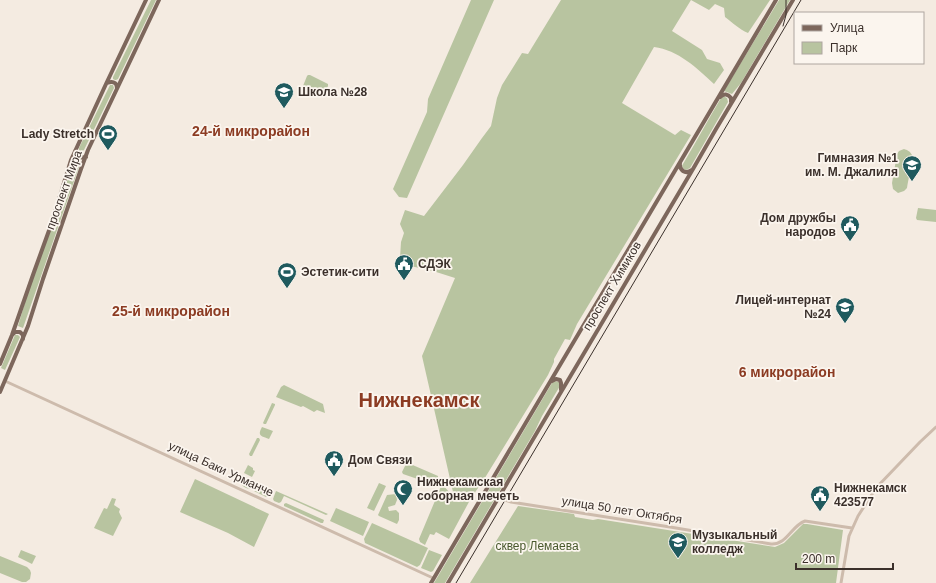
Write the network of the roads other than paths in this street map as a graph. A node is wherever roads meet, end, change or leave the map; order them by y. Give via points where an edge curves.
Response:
1 (146, 0) edge
2 (159, 0) edge
3 (776, 0) edge
4 (793, 0) edge
5 (107, 83) junction
6 (117, 88) junction
7 (717, 99) junction
8 (731, 104) junction
9 (75, 150) junction
10 (86, 156) junction
11 (681, 160) junction
12 (693, 169) junction
13 (12, 335) junction
14 (23, 339) junction
15 (0, 364) edge
16 (0, 379) edge
17 (5, 382) junction
18 (548, 384) junction
19 (0, 392) edge
20 (560, 392) junction
21 (936, 427) edge
22 (499, 497) junction
23 (852, 528) junction
24 (433, 578) junction
25 (431, 583) edge
26 (448, 583) edge
27 (841, 583) edge

1 - 5 main road, проспект Мира
2 - 6 main road, проспект Мира
3 - 7 main road, проспект Химиков
4 - 8 main road, проспект Химиков
5 - 6 main road via 114,82
5 - 9 main road, проспект Мира
6 - 10 main road, проспект Мира
7 - 8 main road via 727,95 731,98
7 - 11 main road, проспект Химиков
8 - 12 main road, проспект Химиков
9 - 10 main road via 78,157
9 - 13 main road, проспект Мира
10 - 14 main road, проспект Мира
11 - 12 main road via 682,170 687,172
11 - 18 main road, проспект Химиков
12 - 20 main road, проспект Химиков
13 - 14 main road via 20,332
13 - 15 main road, проспект Мира
14 - 17 main road, проспект Мира
16 - 17 main road, улица Баки Урманче
17 - 19 main road, проспект Мира
17 - 24 street, улица Баки Урманче
18 - 20 main road via 556,379 560,380
18 - 24 main road, проспект Химиков
20 - 22 main road, проспект Химиков
21 - 23 street via 876,488
22 - 23 street, улица 50 лет Октября via 511,502 771,544 782,542 805,521
22 - 26 main road, проспект Химиков
23 - 27 street
24 - 25 main road, проспект Химиков

